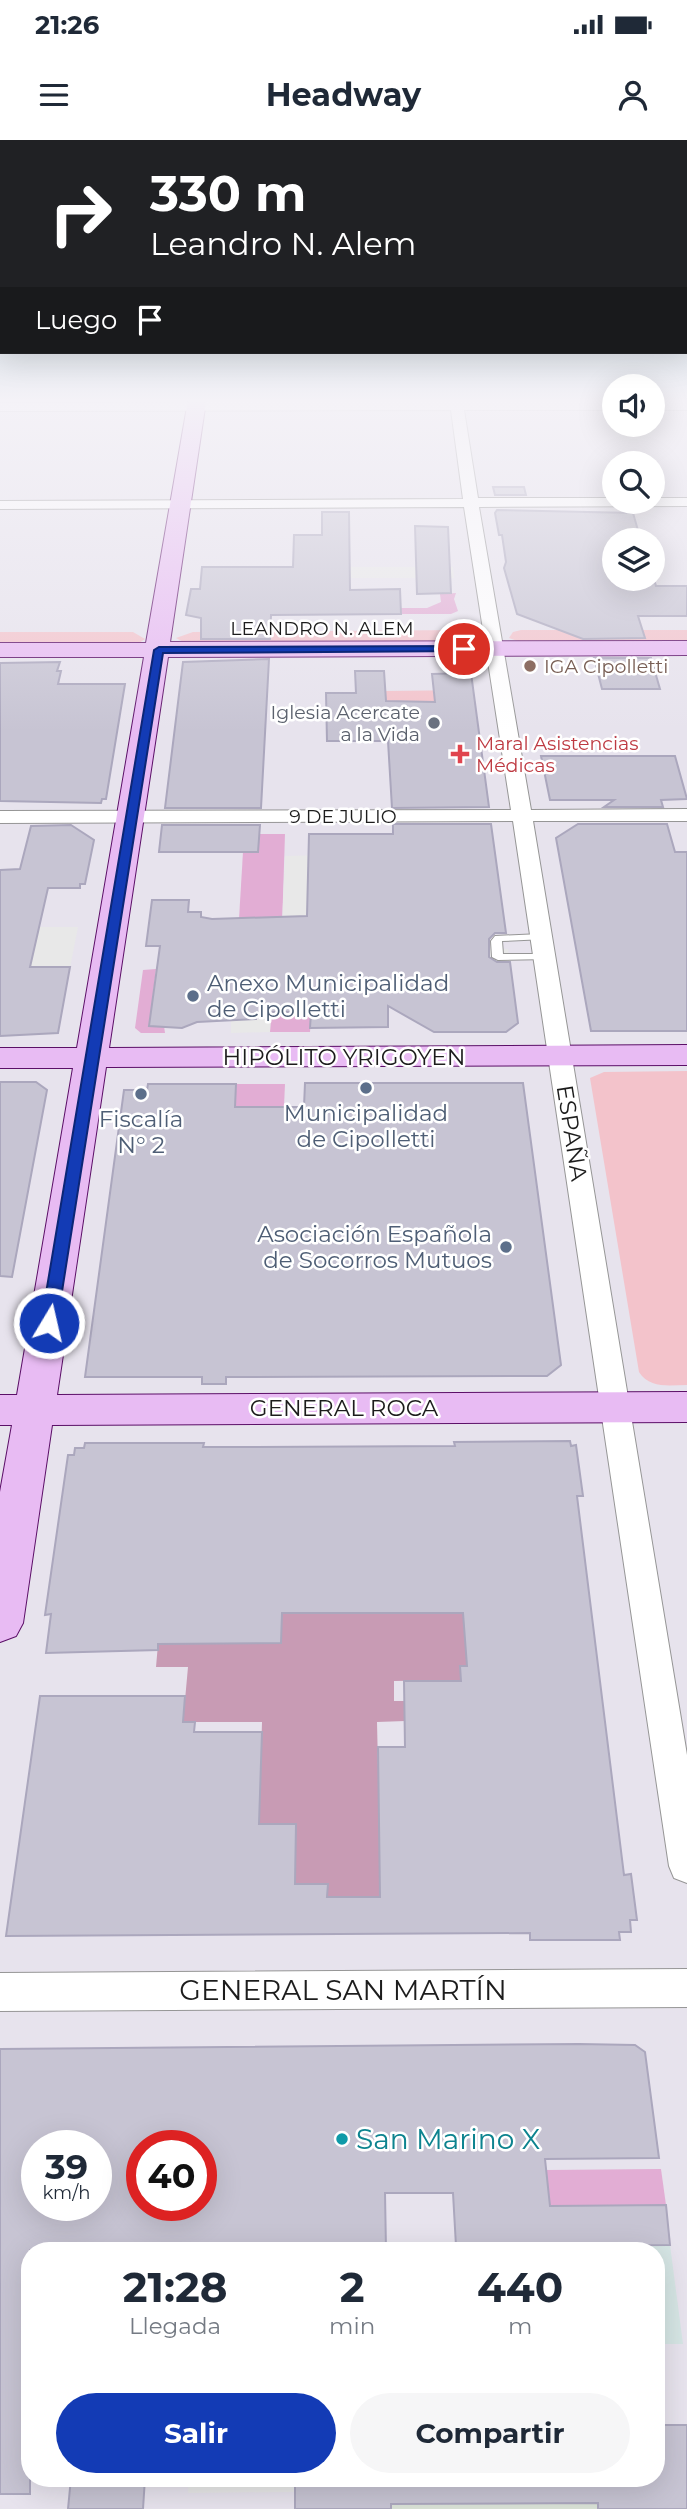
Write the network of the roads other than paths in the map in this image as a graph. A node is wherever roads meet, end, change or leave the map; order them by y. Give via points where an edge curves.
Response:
1 (180, 512) edge
2 (473, 512) edge
3 (687, 627) edge
4 (0, 629) edge
5 (493, 638) junction
6 (160, 639) junction
7 (687, 648) edge
8 (0, 650) edge
9 (687, 815) edge
10 (522, 816) junction
11 (0, 817) edge
12 (131, 817) junction
13 (687, 1055) edge
14 (560, 1056) junction
15 (92, 1057) junction
16 (0, 1058) edge
17 (615, 1407) junction
18 (687, 1407) edge
19 (17, 1410) edge
20 (0, 1623) edge
21 (687, 1866) edge
22 (687, 1988) edge
23 (0, 1993) edge

1 - 6 street
2 - 5 street, ESPAÑA
3 - 5 street, LEANDRO N. ALEM
4 - 6 street, LEANDRO N. ALEM
5 - 6 street, LEANDRO N. ALEM
5 - 7 street, LEANDRO N. ALEM
5 - 10 street, ESPAÑA
6 - 8 street, LEANDRO N. ALEM
6 - 12 street
9 - 10 street, 9 DE JULIO
10 - 12 street, 9 DE JULIO
10 - 14 street, ESPAÑA
11 - 12 street, 9 DE JULIO
12 - 15 street
13 - 14 street, HIPÓLITO YRIGOYEN
14 - 15 street, HIPÓLITO YRIGOYEN
14 - 17 street, ESPAÑA
15 - 16 street, HIPÓLITO YRIGOYEN
15 - 19 street
17 - 18 street, GENERAL ROCA
17 - 19 street, GENERAL ROCA
17 - 21 street, ESPAÑA
19 - 20 street
22 - 23 street, GENERAL SAN MARTÍN

